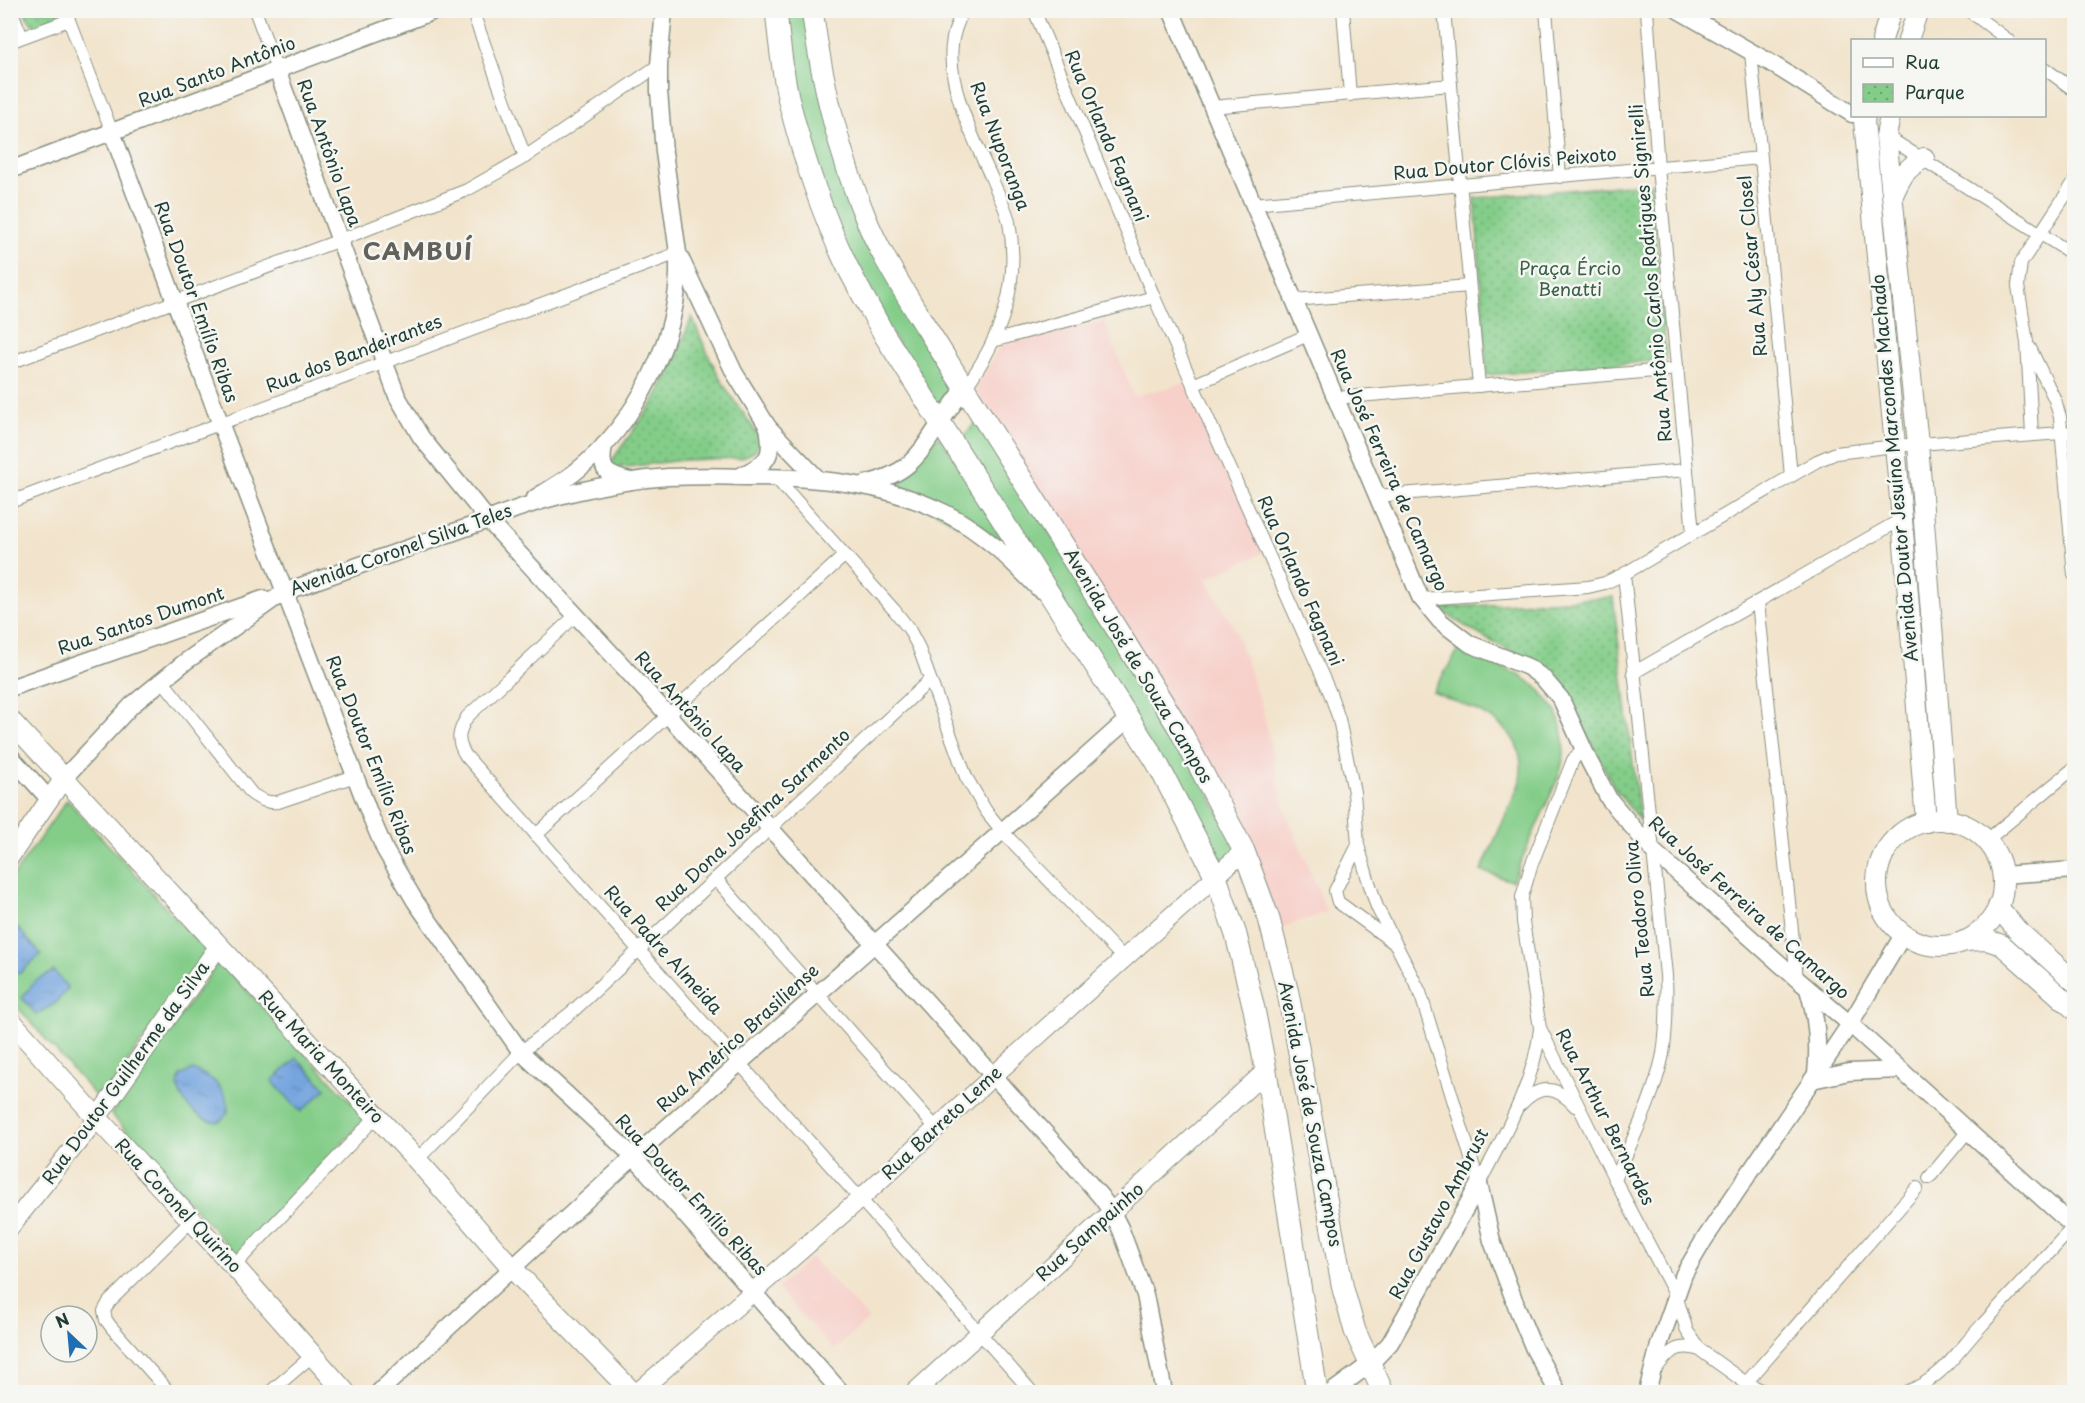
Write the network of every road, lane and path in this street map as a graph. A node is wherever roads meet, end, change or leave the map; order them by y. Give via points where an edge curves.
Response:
1 (11, 10) edge
2 (255, 10) edge
3 (437, 10) edge
4 (472, 10) edge
5 (664, 10) edge
6 (776, 10) edge
7 (812, 10) edge
8 (963, 10) edge
9 (1034, 10) edge
10 (1171, 10) edge
11 (1342, 10) edge
12 (1444, 10) edge
13 (1546, 10) edge
14 (1647, 10) edge
15 (1678, 10) edge
16 (1891, 10) edge
17 (1918, 10) edge
18 (1968, 10) edge
19 (67, 15) edge
20 (16, 39) edge
21 (1882, 39) edge
22 (1908, 39) edge
23 (2007, 39) edge
24 (1751, 52) junction
25 (659, 64) junction
26 (2046, 69) edge
27 (277, 70) junction
28 (1451, 85) junction
29 (2074, 90) edge
30 (1350, 94) junction
31 (1212, 108) junction
32 (1851, 112) edge
33 (1859, 117) edge
34 (1890, 117) edge
35 (112, 132) junction
36 (1886, 136) junction
37 (525, 157) junction
38 (1761, 158) junction
39 (1924, 158) junction
40 (1658, 168) junction
41 (10, 170) edge
42 (1560, 177) junction
43 (2074, 182) edge
44 (1460, 186) junction
45 (1893, 195) junction
46 (1253, 204) junction
47 (2039, 234) junction
48 (340, 240) junction
49 (678, 253) junction
50 (2074, 255) edge
51 (1469, 286) junction
52 (1154, 297) junction
53 (1294, 300) junction
54 (176, 301) junction
55 (700, 301) junction
56 (674, 312) junction
57 (1308, 335) junction
58 (993, 341) junction
59 (2027, 342) junction
60 (385, 361) junction
61 (10, 363) edge
62 (1678, 369) junction
63 (1193, 385) junction
64 (1479, 386) junction
65 (965, 388) junction
66 (1335, 398) junction
67 (940, 423) junction
68 (221, 425) junction
69 (768, 427) junction
70 (2074, 432) edge
71 (2061, 433) junction
72 (2032, 435) junction
73 (1918, 444) junction
74 (604, 445) junction
75 (1895, 446) junction
76 (1687, 470) junction
77 (1791, 476) junction
78 (738, 477) junction
79 (775, 477) junction
80 (812, 478) junction
81 (631, 482) junction
82 (861, 485) junction
83 (1377, 496) junction
84 (10, 502) edge
85 (800, 504) junction
86 (516, 508) junction
87 (1902, 519) junction
88 (488, 520) junction
89 (1693, 533) junction
90 (845, 555) junction
91 (1624, 574) junction
92 (2074, 575) edge
93 (284, 592) junction
94 (1422, 599) junction
95 (1758, 602) junction
96 (1061, 612) junction
97 (575, 616) junction
98 (183, 627) junction
99 (197, 652) junction
100 (1633, 673) junction
101 (162, 680) junction
102 (930, 680) junction
103 (10, 688) edge
104 (668, 716) junction
105 (1129, 718) junction
106 (10, 720) edge
107 (1583, 748) junction
108 (10, 756) edge
109 (2074, 768) edge
110 (355, 776) junction
111 (64, 778) junction
112 (49, 799) junction
113 (1947, 821) junction
114 (1926, 822) junction
115 (770, 829) junction
116 (1003, 832) junction
117 (536, 835) junction
118 (1986, 841) junction
119 (1358, 845) junction
120 (1652, 850) junction
121 (1244, 851) junction
122 (10, 856) edge
123 (2074, 870) edge
124 (2002, 875) junction
125 (1216, 878) junction
126 (717, 880) junction
127 (1998, 907) junction
128 (1903, 935) junction
129 (1964, 941) junction
130 (874, 943) junction
131 (1397, 945) junction
132 (219, 947) junction
133 (638, 951) junction
134 (1124, 959) junction
135 (2074, 981) edge
136 (1802, 984) junction
137 (818, 994) junction
138 (2074, 1009) edge
139 (10, 1020) edge
140 (1850, 1024) junction
141 (1540, 1028) junction
142 (521, 1053) junction
143 (741, 1062) junction
144 (1901, 1070) junction
145 (1266, 1071) junction
146 (993, 1076) junction
147 (1814, 1078) junction
148 (1515, 1110) junction
149 (1584, 1116) junction
150 (376, 1117) junction
151 (97, 1118) junction
152 (936, 1128) junction
153 (1968, 1131) junction
154 (1319, 1156) junction
155 (634, 1157) junction
156 (417, 1160) junction
157 (1929, 1178) dead end
158 (1615, 1180) junction
159 (1479, 1184) junction
160 (1917, 1188) dead end
161 (861, 1198) junction
162 (1112, 1212) junction
163 (192, 1220) junction
164 (2074, 1226) edge
165 (10, 1227) edge
166 (234, 1266) junction
167 (512, 1268) junction
168 (753, 1291) junction
169 (1677, 1298) junction
170 (980, 1333) junction
171 (1700, 1350) junction
172 (312, 1356) junction
173 (1370, 1364) junction
174 (1653, 1372) junction
175 (1746, 1383) junction
176 (169, 1392) edge
177 (270, 1392) edge
178 (345, 1392) edge
179 (379, 1392) edge
180 (632, 1392) edge
181 (638, 1392) edge
182 (841, 1392) edge
183 (915, 1392) edge
184 (1032, 1392) edge
185 (1164, 1392) edge
186 (1317, 1392) edge
187 (1332, 1392) edge
188 (1383, 1392) edge
189 (1558, 1392) edge
190 (1647, 1392) edge
191 (1766, 1392) edge
192 (1906, 1392) edge

1 - 20 street
2 - 27 street, Rua Antônio Lapa
3 - 27 street, Rua Santo Antônio
4 - 37 street
5 - 25 street
6 - 67 highway, Avenida José de Souza Campos via 789,99 832,232 885,336
7 - 65 highway, Avenida José de Souza Campos via 820,69 836,132 866,219 913,306
8 - 58 street, Rua Nuporanga via 952,45 953,74 973,136 1008,219 1011,240 1012,282 1002,323
9 - 52 street, Rua Orlando Fagnani
10 - 31 street, Rua José Ferreira de Camargo
11 - 30 street
12 - 28 street
13 - 42 street
14 - 40 street, Rua Antônio Carlos Rodrigues Signirelli
15 - 24 street
16 - 21 main road
17 - 22 main road
18 - 23 street
19 - 20 street
19 - 35 street, Rua Doutor Emílio Ribas
24 - 32 street
24 - 38 street, Rua Aly César Closel
25 - 37 street
25 - 49 street via 664,152
26 - 29 street
27 - 35 street, Rua Santo Antônio
27 - 48 street, Rua Antônio Lapa
28 - 30 street
28 - 44 street
30 - 31 street
31 - 46 street, Rua José Ferreira de Camargo
33 - 36 street
33 - 75 main road, Avenida Doutor Jesuíno Marcondes Machado
34 - 36 main road, Avenida Doutor Jesuíno Marcondes Machado
35 - 41 street, Rua Santo Antônio
35 - 54 street, Rua Doutor Emílio Ribas
36 - 39 street
36 - 45 main road, Avenida Doutor Jesuíno Marcondes Machado
37 - 48 street via 467,190
38 - 40 street, Rua Doutor Clóvis Peixoto
38 - 77 street, Rua Aly César Closel
39 - 45 main road via 1908,168
39 - 47 street
40 - 42 street, Rua Doutor Clóvis Peixoto
40 - 62 street, Rua Antônio Carlos Rodrigues Signirelli
42 - 44 street, Rua Doutor Clóvis Peixoto
43 - 47 street
44 - 46 street, Rua Doutor Clóvis Peixoto
44 - 51 street
45 - 73 main road, Avenida Doutor Jesuíno Marcondes Machado
46 - 53 street, Rua José Ferreira de Camargo
47 - 50 street
47 - 59 street via 2021,264 2018,286
48 - 54 street
48 - 60 street, Rua Antônio Lapa
49 - 55 street
49 - 56 street
49 - 60 street, Rua dos Bandeirantes
51 - 53 street
51 - 64 street
52 - 58 street
52 - 63 street, Rua Orlando Fagnani
53 - 57 street, Rua José Ferreira de Camargo
54 - 61 street
54 - 68 street, Rua Doutor Emílio Ribas
55 - 56 street via 689,301
55 - 69 street via 734,372
56 - 74 street via 650,378
57 - 63 street
57 - 66 street, Rua José Ferreira de Camargo
58 - 65 street, Rua Nuporanga
59 - 71 street via 2058,408
59 - 72 street
60 - 68 street, Rua dos Bandeirantes
60 - 88 street, Rua Antônio Lapa via 397,396 421,437
62 - 64 street
62 - 76 street, Rua Antônio Carlos Rodrigues Signirelli
63 - 119 street, Rua Orlando Fagnani via 1330,693 1354,792
64 - 66 street
65 - 67 street, Rua Nuporanga
65 - 121 highway, Avenida José de Souza Campos via 1179,728
66 - 83 street, Rua José Ferreira de Camargo
67 - 82 street, Avenida Coronel Silva Teles via 910,464 885,480
67 - 96 highway, Avenida José de Souza Campos
68 - 84 street, Rua dos Bandeirantes
68 - 93 street, Rua Doutor Emílio Ribas
69 - 78 street via 769,455
69 - 80 street
70 - 71 street
71 - 72 street
71 - 92 street
72 - 73 street
73 - 75 street
73 - 113 main road, Avenida Doutor Jesuíno Marcondes Machado
74 - 81 street via 602,458 607,472
74 - 86 street via 575,472
75 - 77 street via 1836,453
75 - 87 main road, Avenida Doutor Jesuíno Marcondes Machado
76 - 83 street
76 - 89 street, Rua Antônio Carlos Rodrigues Signirelli
77 - 89 street
78 - 79 street, Avenida Coronel Silva Teles
78 - 81 street, Avenida Coronel Silva Teles via 668,477
79 - 80 street, Avenida Coronel Silva Teles
79 - 85 street
80 - 82 street, Avenida Coronel Silva Teles
80 - 85 street via 802,486
81 - 86 street, Avenida Coronel Silva Teles
82 - 96 street, Avenida Coronel Silva Teles via 916,500 974,530 1010,559
83 - 94 street, Rua José Ferreira de Camargo
85 - 90 street
86 - 88 street, Avenida Coronel Silva Teles
87 - 95 street
87 - 114 main road, Avenida Doutor Jesuíno Marcondes Machado
88 - 93 street, Avenida Coronel Silva Teles
88 - 97 street, Rua Antônio Lapa
89 - 91 street
90 - 102 street via 909,629
90 - 104 street
91 - 94 street via 1588,587
91 - 100 street, Rua Teodoro Oliva
93 - 98 street, Rua Santos Dumont
93 - 99 street, Avenida Coronel Silva Teles
93 - 110 street, Rua Doutor Emílio Ribas
94 - 107 street, Rua José Ferreira de Camargo via 1440,621 1470,644 1528,667 1543,678 1562,699
95 - 100 street
95 - 136 street
96 - 105 highway, Avenida José de Souza Campos
97 - 104 street, Rua Antônio Lapa
97 - 117 street, Rua Padre Almeida via 467,717 460,729 460,747 466,756
98 - 99 street via 199,637
98 - 103 street, Rua Santos Dumont
99 - 101 street, Avenida Coronel Silva Teles
100 - 120 street, Rua Teodoro Oliva
101 - 110 street via 252,794 268,803
101 - 111 street, Avenida Coronel Silva Teles via 132,705
102 - 115 street, Rua Dona Josefina Sarmento
102 - 116 street via 966,777
104 - 115 street, Rua Antônio Lapa
104 - 117 street
105 - 116 street, Rua Américo Brasiliense
105 - 125 highway, Avenida José de Souza Campos via 1156,761
106 - 111 main road, Rua Maria Monteiro
107 - 120 street, Rua José Ferreira de Camargo via 1609,799
107 - 141 street, Rua Arthur Bernardes via 1574,760 1522,897
108 - 112 street
109 - 118 street
110 - 142 street, Rua Doutor Emílio Ribas via 385,850 415,901
111 - 112 main road, Avenida Coronel Silva Teles
111 - 132 main road, Rua Maria Monteiro
112 - 122 main road, Avenida Coronel Silva Teles
113 - 114 main road
113 - 118 main road via 1969,828
114 - 128 main road via 1906,830 1891,843 1880,861 1876,882 1879,902 1888,921
115 - 126 street, Rua Dona Josefina Sarmento
115 - 130 street, Rua Antônio Lapa
116 - 130 street, Rua Américo Brasiliense
116 - 134 street
117 - 133 street, Rua Padre Almeida
118 - 124 main road via 1997,857
119 - 131 street, Rua Orlando Fagnani via 1377,907
119 - 131 street via 1335,896
120 - 136 street, Rua José Ferreira de Camargo
120 - 158 street, Rua Teodoro Oliva via 1666,975 1663,1054 1654,1087
121 - 125 main road, Rua Barreto Leme
121 - 154 highway, Avenida José de Souza Campos via 1277,947
123 - 124 street
124 - 127 main road
125 - 134 main road, Rua Barreto Leme
125 - 145 highway, Avenida José de Souza Campos via 1236,934
126 - 133 street, Rua Dona Josefina Sarmento
126 - 137 street
127 - 129 main road via 1978,933
127 - 135 main road via 2017,930
128 - 129 main road via 1922,944 1944,946
128 - 140 street
129 - 138 main road via 1987,940 2002,945
130 - 137 street, Rua Américo Brasiliense
130 - 146 street, Rua Antônio Lapa
131 - 159 street, Rua Orlando Fagnani via 1420,992
132 - 150 main road, Rua Maria Monteiro
132 - 151 main road, Rua Doutor Guilherme da Silva
133 - 142 street, Rua Dona Josefina Sarmento
133 - 143 street, Rua Padre Almeida
134 - 146 main road, Rua Barreto Leme
136 - 140 street, Rua José Ferreira de Camargo
136 - 147 street via 1817,1023
137 - 143 street, Rua Américo Brasiliense
137 - 152 street
139 - 151 main road, Rua Coronel Quirino
140 - 144 street, Rua José Ferreira de Camargo
140 - 147 street
141 - 148 street, Rua Gustavo Ambrust via 1530,1075
141 - 149 street, Rua Arthur Bernardes
142 - 155 street, Rua Doutor Emílio Ribas
142 - 156 street, Rua Dona Josefina Sarmento
143 - 155 street, Rua Américo Brasiliense
143 - 161 street, Rua Padre Almeida
144 - 147 street
144 - 153 street, Rua José Ferreira de Camargo
145 - 154 highway via 1282,1063 1292,1069
145 - 162 main road, Rua Sampainho
145 - 186 highway, Avenida José de Souza Campos
146 - 152 main road, Rua Barreto Leme
146 - 162 street, Rua Antônio Lapa
147 - 169 street via 1704,1240 1684,1274
148 - 149 street via 1529,1095 1549,1090 1568,1099
148 - 159 street, Rua Gustavo Ambrust
149 - 158 street, Rua Arthur Bernardes
150 - 156 main road, Rua Maria Monteiro
150 - 166 street
151 - 163 main road, Rua Coronel Quirino
151 - 165 main road, Rua Doutor Guilherme da Silva
152 - 161 main road, Rua Barreto Leme
153 - 157 street
153 - 164 street, Rua José Ferreira de Camargo
154 - 173 highway, Avenida José de Souza Campos via 1343,1289
155 - 167 street, Rua Américo Brasiliense
155 - 168 street, Rua Doutor Emílio Ribas
156 - 167 main road, Rua Maria Monteiro
158 - 169 street, Rua Arthur Bernardes
159 - 173 street, Rua Gustavo Ambrust via 1390,1343
159 - 189 street via 1492,1241 1515,1303
160 - 175 street
161 - 168 main road, Rua Barreto Leme
161 - 170 street, Rua Padre Almeida
162 - 170 main road, Rua Sampainho
162 - 185 street, Rua Antônio Lapa via 1146,1295
163 - 166 main road, Rua Coronel Quirino
163 - 176 street via 104,1311 112,1328
164 - 192 street via 1971,1336 1955,1359 1935,1377
166 - 172 main road, Rua Coronel Quirino
167 - 179 street, Rua Américo Brasiliense
167 - 180 main road, Rua Maria Monteiro
168 - 181 main road, Rua Barreto Leme
168 - 182 street, Rua Doutor Emílio Ribas
169 - 171 street, Rua Arthur Bernardes via 1687,1331
169 - 174 street
170 - 183 main road, Rua Sampainho
170 - 184 street, Rua Padre Almeida
171 - 174 street via 1679,1347
171 - 175 street, Rua Arthur Bernardes
172 - 177 street
172 - 178 main road, Rua Coronel Quirino
173 - 187 street, Rua Gustavo Ambrust
173 - 188 highway, Avenida José de Souza Campos
174 - 190 street
175 - 191 street, Rua Arthur Bernardes

